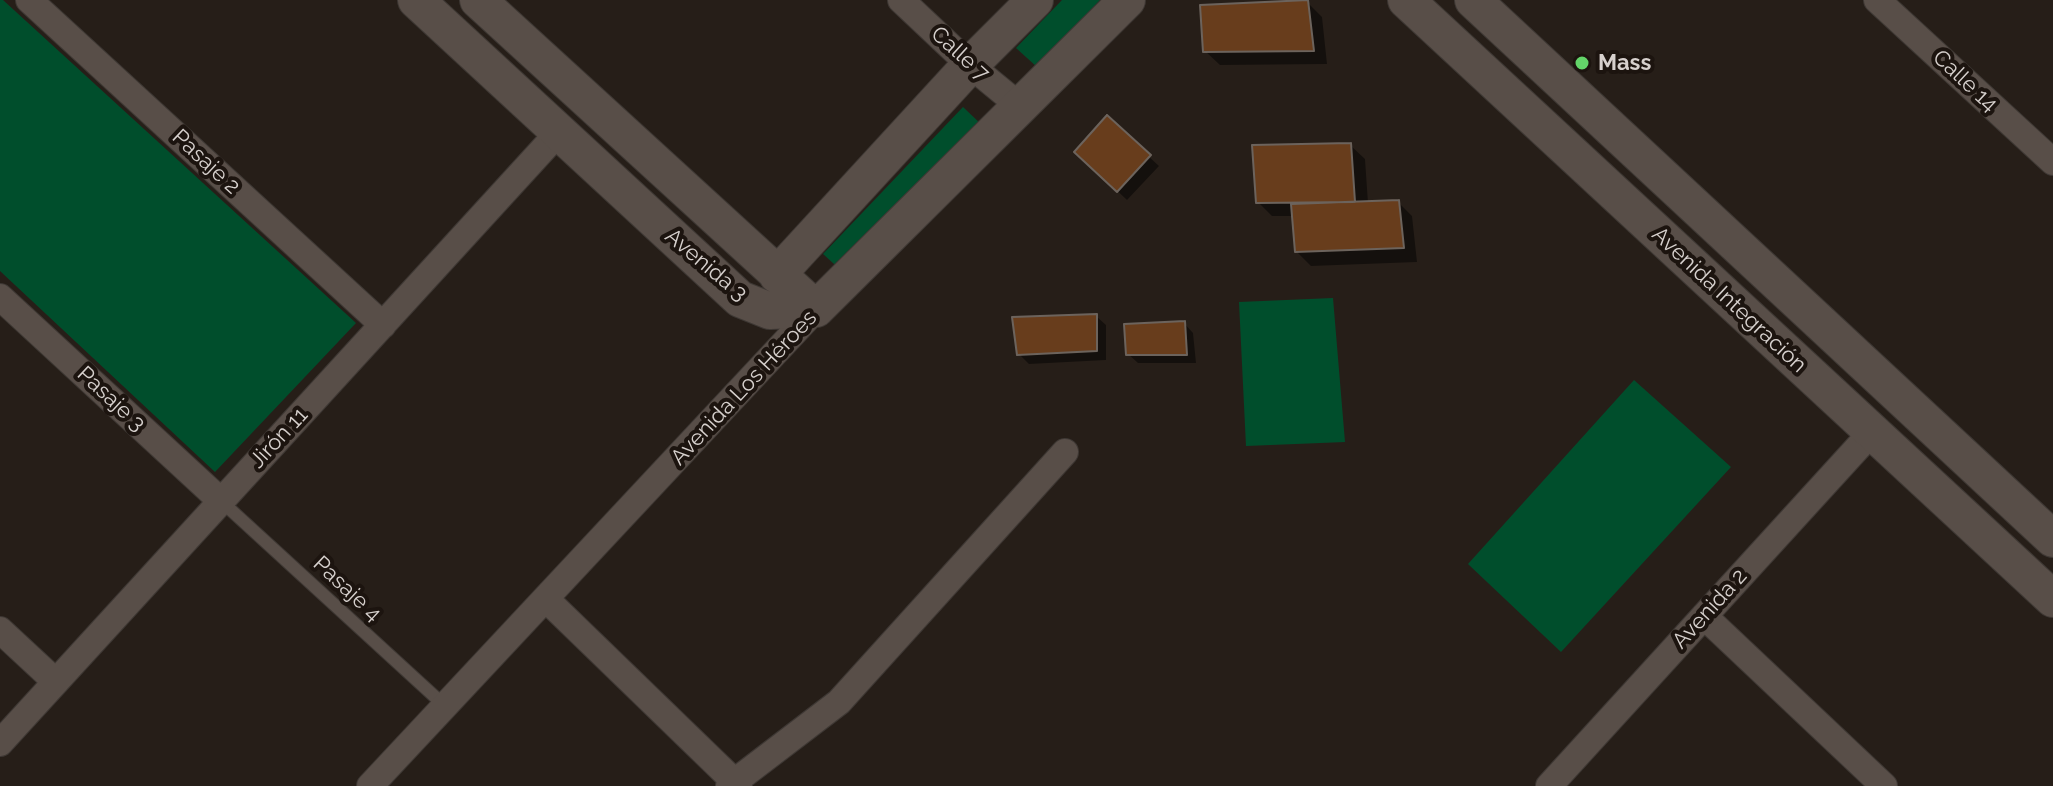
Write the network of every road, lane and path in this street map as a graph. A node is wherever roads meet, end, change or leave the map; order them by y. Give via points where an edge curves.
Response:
1 (29, 0) edge
2 (416, 0) edge
3 (478, 0) edge
4 (901, 0) edge
5 (1035, 0) edge
6 (1127, 0) edge
7 (1406, 0) edge
8 (1877, 0) edge
9 (1481, 3) edge
10 (1450, 41) junction
11 (970, 65) junction
12 (1021, 107) junction
13 (558, 133) junction
14 (2049, 151) edge
15 (777, 275) junction
16 (0, 297) edge
17 (816, 309) junction
18 (383, 325) junction
19 (1872, 432) junction
20 (1065, 452) dead end
21 (221, 501) junction
22 (2051, 534) edge
23 (2018, 567) junction
24 (2053, 599) edge
25 (547, 600) junction
26 (1704, 616) junction
27 (0, 630) edge
28 (56, 682) junction
29 (445, 706) junction
30 (0, 743) edge
31 (734, 784) edge
32 (1880, 785) edge
33 (370, 786) edge
34 (1549, 786) edge

1 - 18 street, Pasaje 2
2 - 13 main road, Avenida 3
3 - 15 main road, Avenida 3
4 - 11 street, Calle 7
5 - 11 main road
6 - 12 main road, Avenida Los Héroes
7 - 10 main road, Avenida Integración
8 - 14 street, Calle 14
9 - 10 street
9 - 22 main road
10 - 19 main road, Avenida Integración
11 - 12 street, Calle 7
11 - 15 main road
12 - 17 main road, Avenida Los Héroes
13 - 17 main road, Avenida 3 via 740,299 770,311
13 - 18 street, Jirón 11
15 - 17 main road, Avenida 3
16 - 21 street, Pasaje 3
17 - 25 street, Avenida Los Héroes
18 - 21 street, Jirón 11
19 - 23 main road, Avenida Integración
19 - 26 street, Avenida 2
20 - 31 street via 839,702
21 - 28 street, Jirón 11
21 - 29 lane, Pasaje 4
22 - 23 street
23 - 24 main road, Avenida Integración
25 - 29 street, Avenida Los Héroes
25 - 31 street
26 - 32 street
26 - 34 street, Avenida 2
27 - 28 street
28 - 30 street, Jirón 11
29 - 33 street, Avenida Los Héroes

